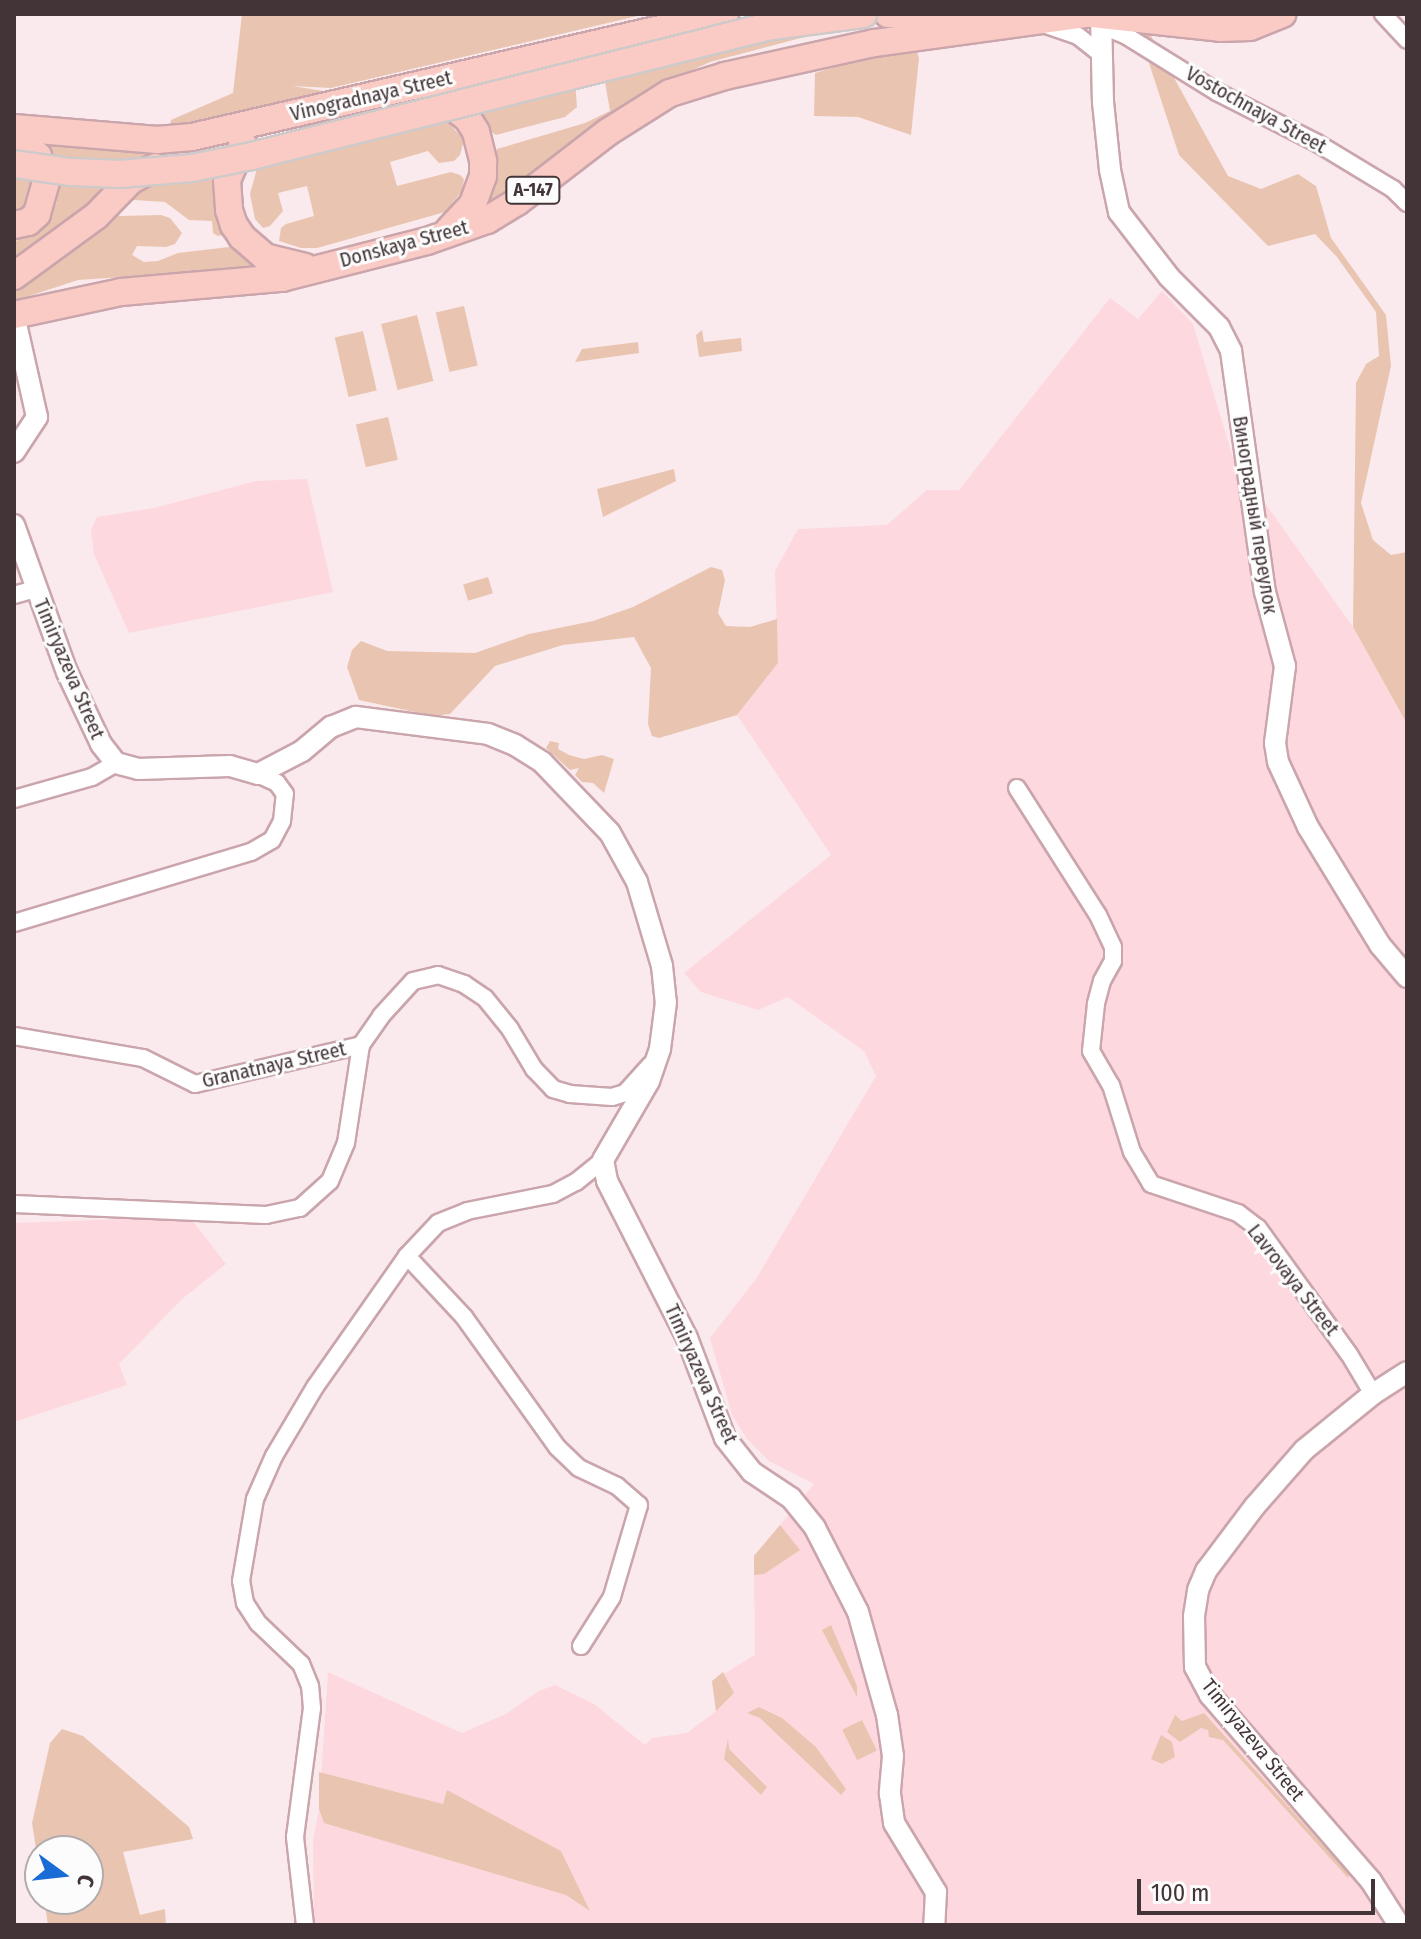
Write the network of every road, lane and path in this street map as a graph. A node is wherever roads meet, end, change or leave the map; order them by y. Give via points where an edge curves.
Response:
1 (725, 14) edge
2 (863, 14) edge
3 (888, 14) edge
4 (1283, 14) edge
5 (1383, 14) edge
6 (1095, 17) edge
7 (1044, 18) edge
8 (1407, 40) edge
9 (1102, 55) junction
10 (388, 91) junction
11 (285, 116) junction
12 (14, 128) edge
13 (14, 135) edge
14 (14, 164) edge
15 (1407, 203) edge
16 (14, 225) edge
17 (427, 241) junction
18 (322, 266) junction
19 (14, 276) edge
20 (14, 315) edge
21 (17, 443) edge
22 (14, 525) edge
23 (35, 589) junction
24 (14, 595) edge
25 (116, 763) junction
26 (258, 774) junction
27 (1017, 788) dead end
28 (14, 799) edge
29 (14, 923) edge
30 (1407, 977) edge
31 (14, 1036) edge
32 (361, 1045) junction
33 (660, 1049) junction
34 (603, 1160) junction
35 (14, 1204) edge
36 (407, 1256) junction
37 (1407, 1372) edge
38 (1373, 1394) junction
39 (581, 1646) dead end
40 (305, 1925) edge
41 (934, 1925) edge
42 (1399, 1925) edge

1 - 10 main road, Vinogradnaya Street / А-147
2 - 14 main road, bridge via 766,27 192,168 107,173
3 - 7 main road, А-147
4 - 6 main road, А-147 via 1250,27 1220,28
5 - 8 street
6 - 7 main road, Donskaya Street / А-147
6 - 9 street, Виноградный переулок
6 - 15 street, Vostochnaya Street via 1217,92 1317,143
7 - 9 street
7 - 17 main road, Donskaya Street / А-147 via 874,43 670,93 617,125 517,202 487,220
9 - 30 street, Виноградный переулок via 1109,159 1119,212 1169,277 1219,327 1231,351 1265,592 1285,666 1275,743 1278,762 1308,827 1380,945
10 - 11 main road, Vinogradnaya Street / А-147
10 - 17 main road, А-147 via 417,90 445,99 468,119 481,146 483,176 473,204 454,227
11 - 12 main road, Vinogradnaya Street / А-147 via 157,140
11 - 18 main road, А-147 via 256,129 237,152 227,180 229,210 242,237 265,257 293,267
11 - 19 main road, А-147 via 149,169
13 - 16 main road via 38,156 46,182 37,214
17 - 18 main road, Donskaya Street / А-147
18 - 20 main road, Donskaya Street / А-147 via 269,280 121,292
20 - 21 street via 36,405 35,422
22 - 23 street, Timiryazeva Street
23 - 24 street
23 - 25 street, Timiryazeva Street via 67,672 101,744
25 - 26 street, Timiryazeva Street via 138,769 230,766
25 - 28 street, Timiryazeva Street via 92,777
26 - 29 street via 277,783 285,794 282,821 272,840 251,852
26 - 33 street via 356,717 488,734 542,762 610,833 637,882 662,966 666,1002
27 - 38 street, Lavrovaya Street via 1113,947 1113,961 1096,1004 1091,1051 1111,1085 1132,1152 1151,1184 1238,1213 1258,1228
31 - 32 street, Granatnaya Street via 143,1058 195,1084
32 - 33 street via 413,981 438,975 485,998 553,1089 593,1097 625,1093
32 - 35 street, Granatnaya Street via 346,1143 330,1181 300,1208 266,1215
33 - 34 street via 649,1081
34 - 36 street via 553,1194 467,1211 438,1223
34 - 41 street, Timiryazeva Street via 607,1181 687,1338 725,1438 752,1472 791,1498 815,1528 858,1612 887,1715 894,1823 936,1892
36 - 39 street via 464,1317 557,1447 579,1468 617,1486 639,1505 612,1597
36 - 40 street via 293,1421 255,1499 246,1543 241,1581 245,1603 301,1664 310,1686 312,1708 295,1837
37 - 38 street, Timiryazeva Street
38 - 42 street, Timiryazeva Street via 1304,1450 1216,1554 1198,1590 1195,1667 1210,1695 1371,1881

